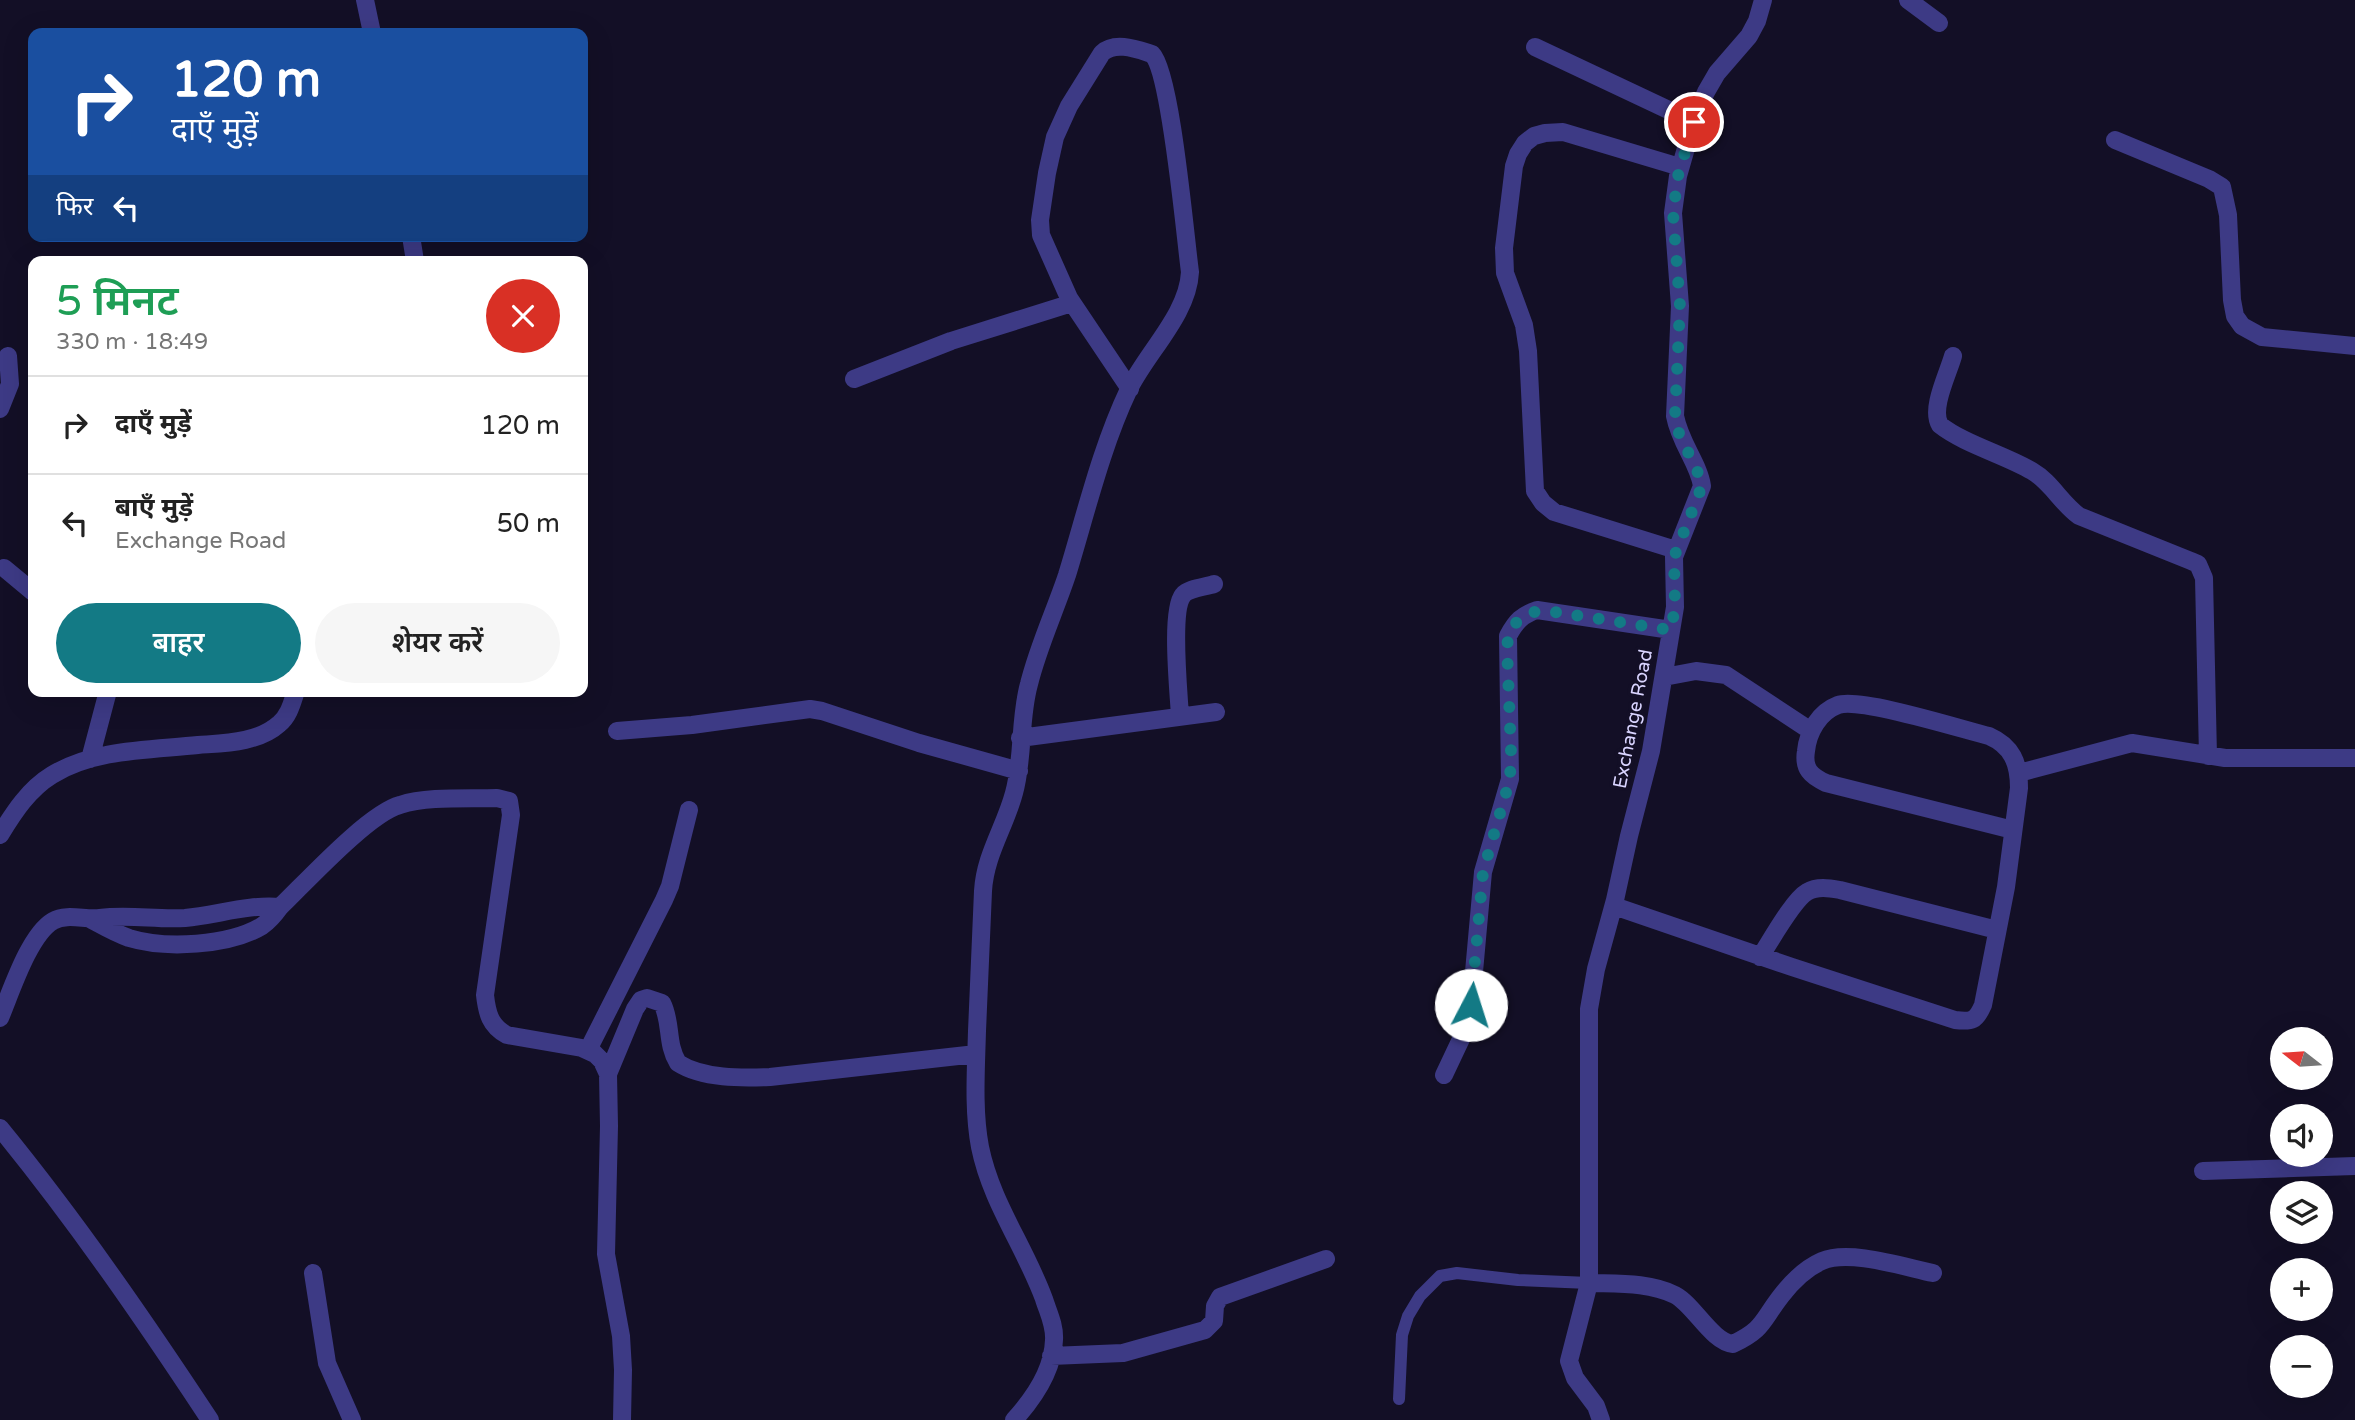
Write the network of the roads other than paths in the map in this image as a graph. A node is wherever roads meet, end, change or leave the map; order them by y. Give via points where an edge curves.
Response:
1 (365, 0) edge
2 (1763, 0) edge
3 (1908, 0) edge
4 (1939, 23) dead end
5 (371, 28) edge
6 (1535, 47) dead end
7 (1694, 122) junction
8 (2115, 140) dead end
9 (1680, 167) junction
10 (1072, 303) junction
11 (2355, 346) edge
12 (8, 356) dead end
13 (1954, 356) dead end
14 (854, 379) dead end
15 (1130, 389) junction
16 (0, 409) edge
17 (1676, 550) junction
18 (4, 568) dead end
19 (1214, 584) dead end
20 (28, 588) edge
21 (1671, 630) junction
22 (1664, 677) junction
23 (106, 697) edge
24 (294, 697) edge
25 (1216, 712) dead end
26 (1180, 717) junction
27 (1811, 731) junction
28 (617, 732) dead end
29 (1020, 738) junction
30 (2208, 756) junction
31 (2355, 758) edge
32 (90, 759) junction
33 (1019, 771) junction
34 (2019, 773) junction
35 (689, 810) dead end
36 (2013, 830) junction
37 (0, 835) edge
38 (1614, 906) junction
39 (280, 907) junction
40 (90, 919) junction
41 (1997, 930) junction
42 (1760, 957) junction
43 (0, 1018) edge
44 (588, 1050) junction
45 (976, 1054) junction
46 (608, 1074) junction
47 (1444, 1075) dead end
48 (0, 1128) edge
49 (2355, 1166) edge
50 (2203, 1171) dead end
51 (1326, 1259) dead end
52 (313, 1273) dead end
53 (1933, 1273) dead end
54 (1588, 1283) junction
55 (1051, 1356) junction
56 (1399, 1399) dead end
57 (210, 1420) edge
58 (352, 1420) edge
59 (622, 1420) edge
60 (1014, 1420) edge
61 (1601, 1420) edge

1 - 5 street
2 - 7 street, Exchange Road via 1758,21 1717,73
3 - 4 street
6 - 7 street
7 - 9 street, Exchange Road
8 - 11 street via 2222,187 2228,215 2232,300 2242,326 2262,337
9 - 17 street, Exchange Road via 1673,213 1680,306 1675,416 1702,486
9 - 17 street via 1578,135 1534,136 1525,143 1514,166 1504,248 1505,273 1524,325 1528,351 1535,491 1554,512
10 - 14 street via 951,341
10 - 15 street
10 - 15 street via 1041,235 1055,138 1069,106 1107,48 1148,52 1161,68 1169,109 1190,272 1181,307
12 - 16 street via 10,384
13 - 30 street via 1937,406 1940,425 2034,471 2079,516 2201,569
15 - 29 street via 1103,456 1028,685
17 - 21 street, Exchange Road
18 - 20 street
19 - 26 street via 1181,599 1176,649
21 - 22 street, Exchange Road
21 - 47 street via 1537,610 1515,622 1508,636 1510,779 1483,872 1468,1021
22 - 27 street via 1707,670 1726,675
22 - 38 street, Exchange Road
23 - 32 street
24 - 32 street via 279,724 249,739
25 - 26 street
26 - 29 street
27 - 34 street via 1837,705 1863,704 2001,741
27 - 36 street via 1805,756 1812,777
28 - 33 street via 794,710 822,711
29 - 33 street
30 - 31 street
30 - 34 street via 2133,743
32 - 37 street via 56,772 29,793
33 - 45 street via 984,874
34 - 36 street
35 - 44 street via 670,886
36 - 41 street
38 - 42 street
38 - 54 street, Exchange Road via 1589,1009
39 - 40 street via 265,905 184,918
39 - 40 street via 252,931 182,944 130,938
39 - 44 street via 368,824 397,805 509,801 511,815 485,995 487,1010 498,1030 508,1035
40 - 43 street via 60,918 44,929
41 - 42 street via 1824,888 1805,892
41 - 42 street via 1983,1005 1971,1022
44 - 46 street via 602,1061
45 - 46 street via 770,1077 699,1072 678,1063 662,1003 647,998 635,1009
45 - 55 street via 976,1116 982,1156 999,1206 1034,1270 1052,1322
46 - 59 street via 606,1254 621,1336
48 - 57 street via 57,1197
49 - 50 street
51 - 55 street via 1220,1297 1214,1321 1205,1330 1124,1353
52 - 58 street via 327,1363
53 - 54 street via 1850,1257 1821,1261 1789,1287 1756,1332 1732,1344 1721,1340 1678,1297 1660,1289
54 - 56 lane via 1457,1273 1440,1276 1408,1316 1402,1335
54 - 61 street, Exchange Road via 1569,1361
55 - 60 street via 1033,1398

